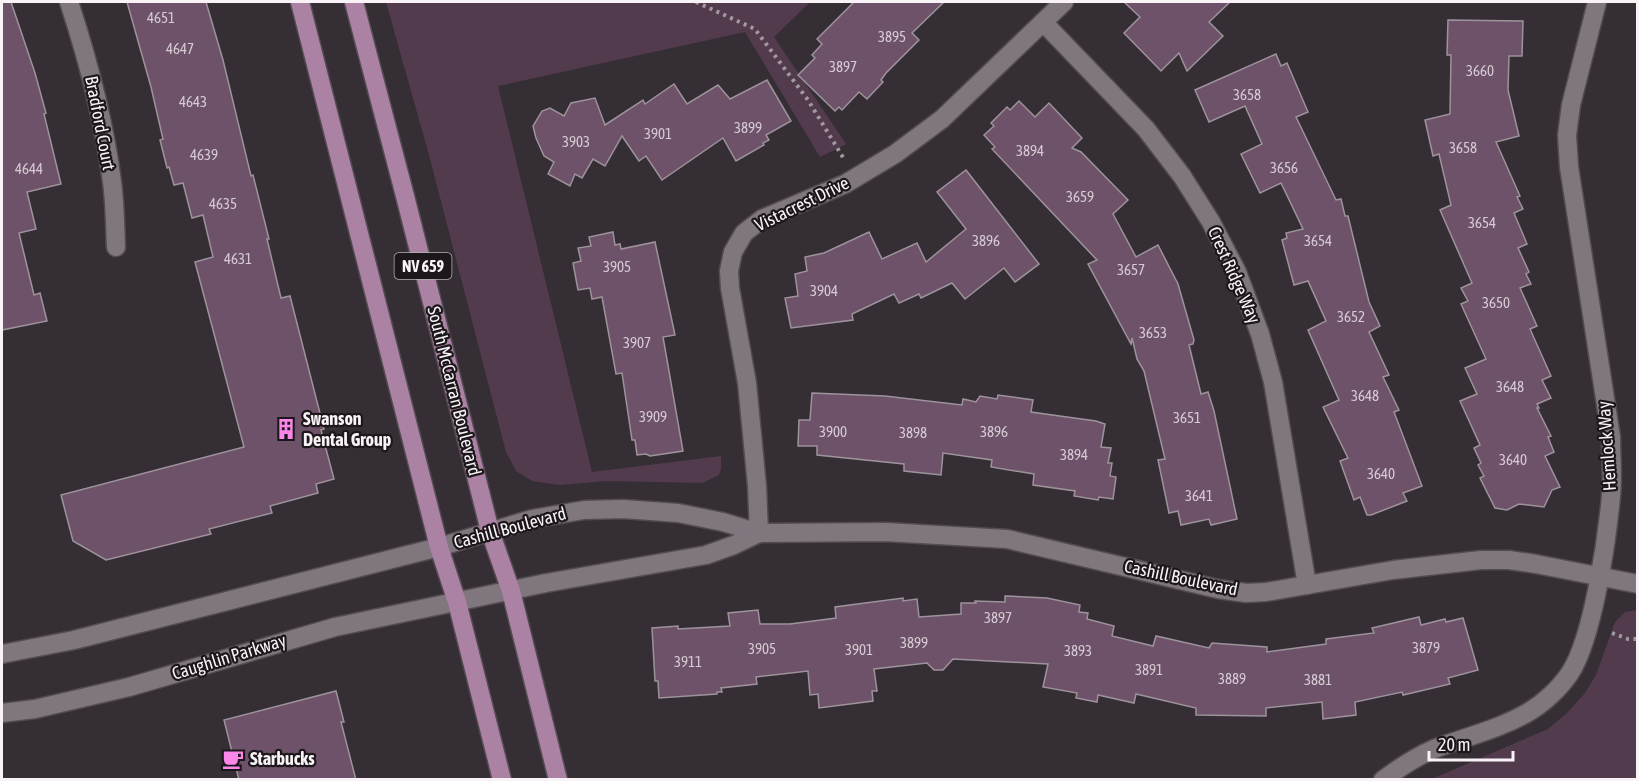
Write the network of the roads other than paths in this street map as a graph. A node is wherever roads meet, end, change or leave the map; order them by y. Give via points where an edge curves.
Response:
1 (69, 2) edge
2 (300, 2) edge
3 (354, 2) edge
4 (1064, 2) edge
5 (1597, 2) edge
6 (1043, 22) junction
7 (116, 247) dead end
8 (490, 531) junction
9 (759, 532) junction
10 (439, 547) junction
11 (1599, 577) junction
12 (1307, 585) junction
13 (1638, 585) edge
14 (511, 591) junction
15 (457, 602) junction
16 (2, 654) edge
17 (2, 714) edge
18 (502, 780) edge
19 (558, 780) edge
20 (1383, 780) edge

1 - 7 street, Bradford Court via 100,114 112,183
2 - 10 main road, NV 659
3 - 8 main road, South McCarran Boulevard / NV 659
4 - 6 street, Vistacrest Drive
5 - 11 street, Hemlock Way via 1567,135 1611,437 1612,494
6 - 9 street, Vistacrest Drive via 942,119 895,154 856,178 762,219 744,233 733,252 730,288 747,383
6 - 12 street, Crest Ridge Way via 1160,147 1211,222 1237,272 1273,382
8 - 9 street, Cashill Boulevard via 584,510 623,509 678,513
8 - 10 street, Cashill Boulevard
8 - 14 main road, South McCarran Boulevard / NV 659
9 - 12 street, Cashill Boulevard via 977,536 1046,546 1218,589 1266,592
9 - 14 street, Cashill Boulevard via 706,555
10 - 15 main road, NV 659
10 - 16 street via 74,640
11 - 12 street, Cashill Boulevard via 1509,560 1481,560
11 - 13 street, Cashill Boulevard
11 - 20 street, Hemlock Way via 1584,642 1571,672 1553,693 1529,712 1433,750
14 - 15 street, Cashill Boulevard
14 - 19 main road, South McCarran Boulevard / NV 659
15 - 17 street, Caughlin Parkway via 334,627 129,687
15 - 18 main road, NV 659

